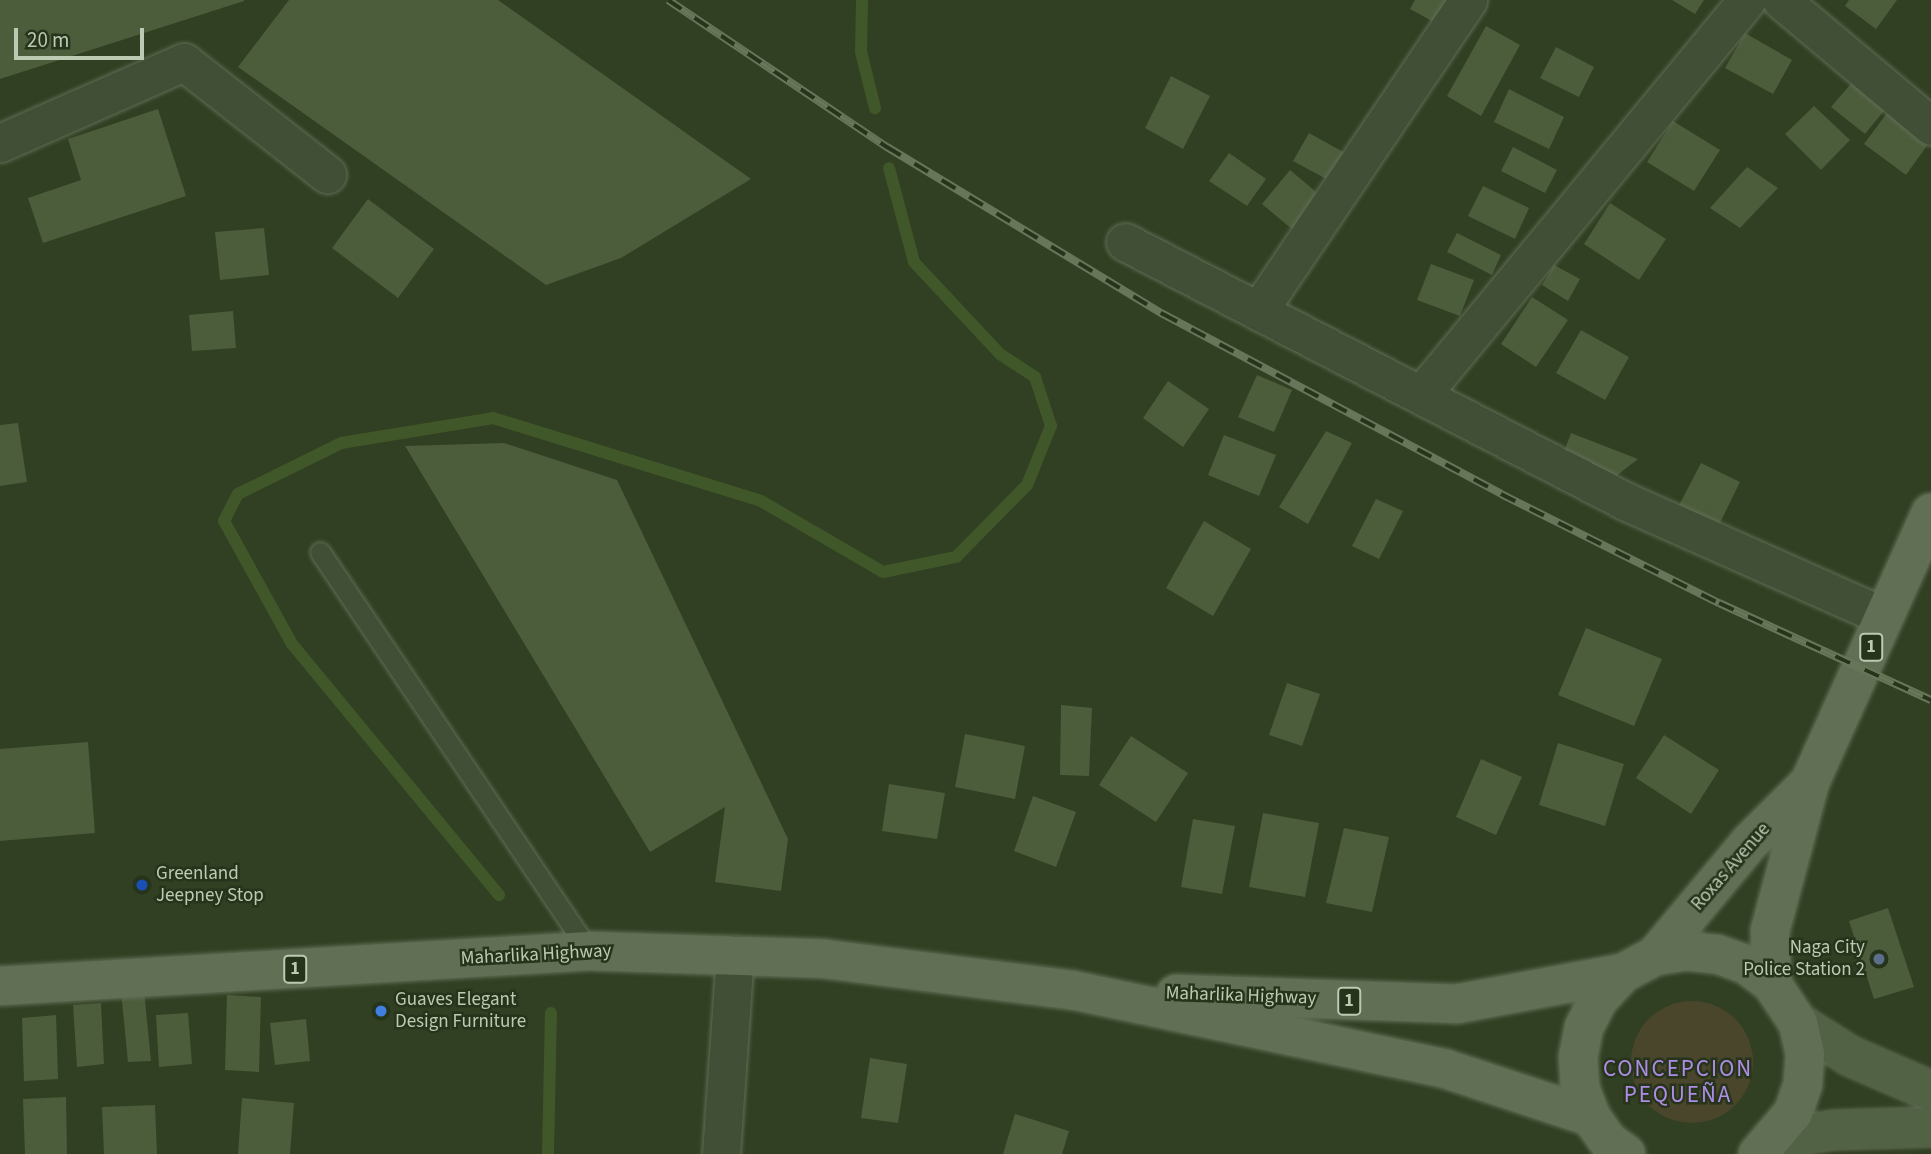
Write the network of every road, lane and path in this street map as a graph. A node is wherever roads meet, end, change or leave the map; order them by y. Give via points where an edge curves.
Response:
1 (1468, 0) edge
2 (1747, 0) edge
3 (1781, 0) edge
4 (1931, 126) edge
5 (0, 143) edge
6 (327, 174) dead end
7 (1125, 242) dead end
8 (1259, 310) junction
9 (1420, 395) junction
10 (1931, 513) edge
11 (320, 552) dead end
12 (1883, 616) junction
13 (1810, 782) junction
14 (589, 951) junction
15 (735, 954) junction
16 (1639, 964) junction
17 (1772, 984) junction
18 (0, 986) edge
19 (1072, 990) junction
20 (1798, 1023) junction
21 (1931, 1091) edge
22 (1591, 1117) junction
23 (1931, 1127) edge
24 (1767, 1147) edge
25 (721, 1154) edge
26 (1626, 1154) edge

1 - 8 street
2 - 9 street
3 - 4 street
5 - 6 street via 184,62
7 - 8 street
8 - 9 street
9 - 12 street via 1627,502
10 - 12 main road, Roxas Avenue / 1
11 - 14 lane
12 - 13 main road, Roxas Avenue / 1
13 - 16 main road, Roxas Avenue / 1
13 - 17 main road, Roxas Avenue / 1 via 1770,931
14 - 15 main road, Maharlika Highway / 1
14 - 18 main road, Maharlika Highway / 1
15 - 19 main road, Maharlika Highway / 1 via 922,969
15 - 25 street
16 - 17 main road, 1 via 1686,951 1717,954 1747,965
16 - 19 main road, Maharlika Highway / 1 via 1456,1004
16 - 22 main road, 1 via 1598,1000 1584,1027 1578,1057 1580,1088
17 - 20 main road, 1
19 - 22 main road, Maharlika Highway / 1 via 1446,1069
20 - 21 main road via 1850,1056
20 - 24 main road, 1 via 1805,1054 1802,1084 1793,1113
22 - 26 main road, 1 via 1608,1141
23 - 24 main road via 1834,1130

